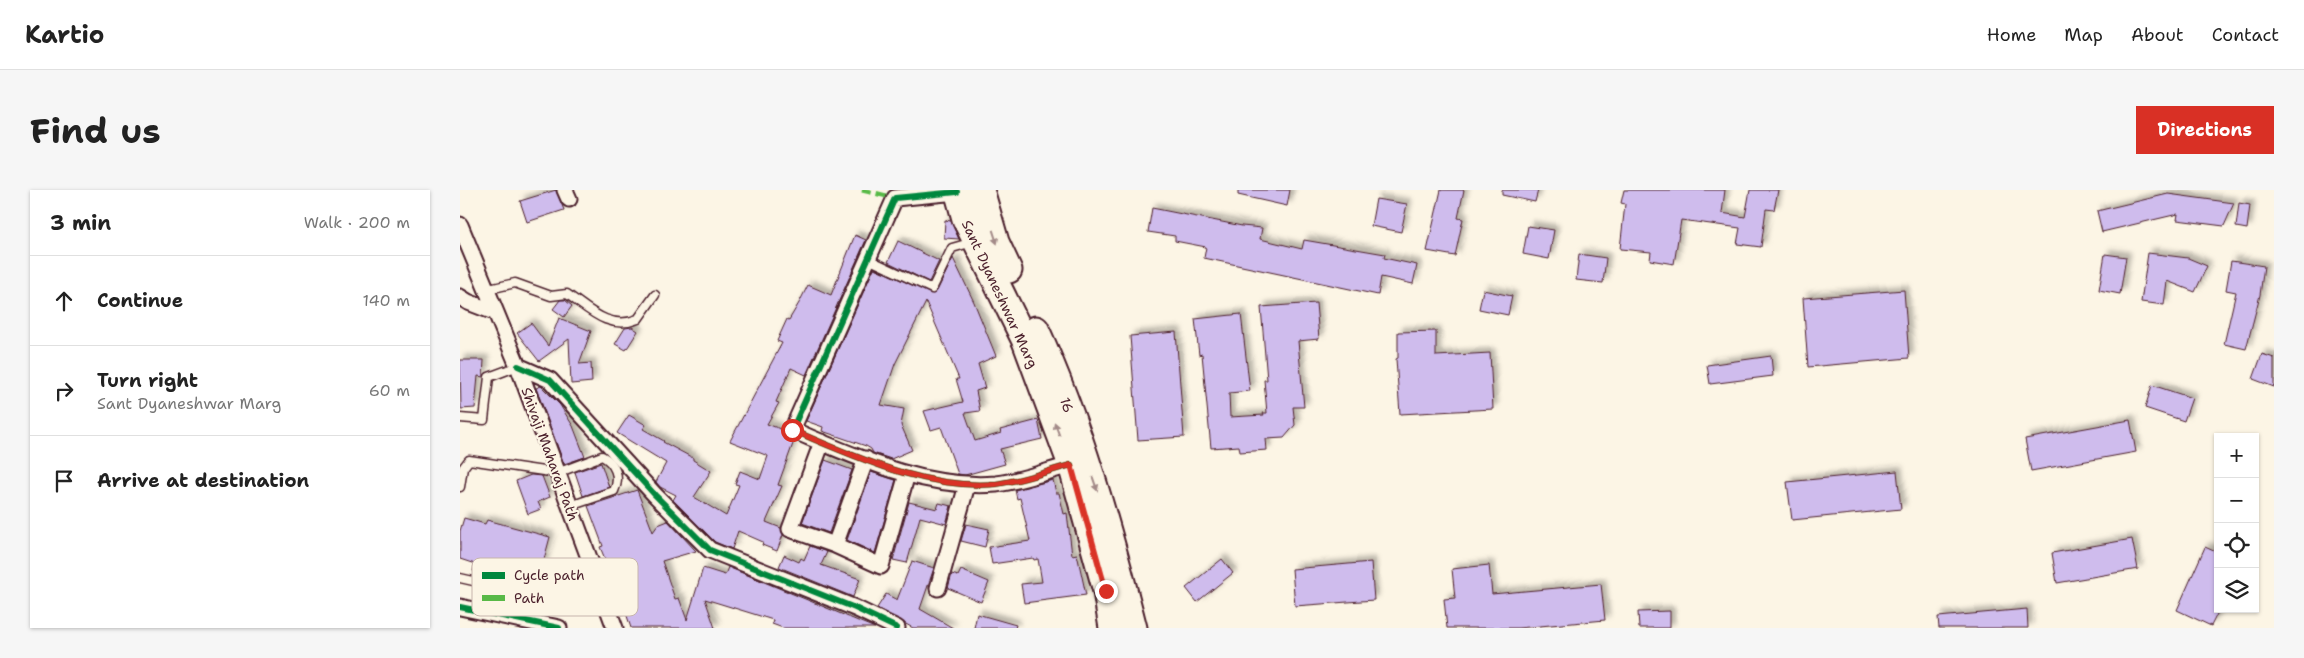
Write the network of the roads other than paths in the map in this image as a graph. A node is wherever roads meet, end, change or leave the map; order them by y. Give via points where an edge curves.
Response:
1 (965, 191) edge
2 (460, 225) edge
3 (977, 241) junction
4 (868, 259) junction
5 (485, 290) junction
6 (655, 295) dead end
7 (460, 297) edge
8 (494, 312) junction
9 (518, 366) junction
10 (460, 418) edge
11 (822, 442) junction
12 (866, 459) junction
13 (1071, 465) junction
14 (557, 473) junction
15 (907, 474) junction
16 (967, 485) junction
17 (460, 487) edge
18 (572, 513) junction
19 (834, 545) junction
20 (589, 558) edge
21 (938, 588) dead end
22 (503, 616) edge
23 (537, 616) edge
24 (610, 616) edge
25 (536, 623) junction
26 (559, 628) edge
27 (615, 628) edge
28 (897, 628) edge
29 (1112, 628) edge
30 (1134, 628) edge

1 - 3 main road, Sant Dyaneshwar Marg via 965,219
1 - 4 street via 896,198
1 -> 30 main road, 16 via 996,242 1056,372 1097,490
2 - 5 street, Shivaji Maharaj Path
3 - 4 lane via 952,248 932,289
13 -> 3 main road, Sant Dyaneshwar Marg via 1025,341
4 - 11 street via 792,430
5 - 6 lane via 516,283 551,296 567,294 595,316 611,322 638,319
5 - 8 street, Shivaji Maharaj Path
7 - 8 street
8 - 9 street, Shivaji Maharaj Path
9 - 10 lane via 488,377 484,420
9 - 14 street, Shivaji Maharaj Path
9 - 28 street via 550,380 710,550
11 - 12 street
11 - 19 street via 790,529
12 - 15 street
12 - 19 street
13 - 16 street via 998,484
13 - 29 main road, Sant Dyaneshwar Marg via 1106,591
14 - 17 lane via 469,460 463,468
14 - 18 street, Shivaji Maharaj Path
14 - 18 lane via 602,456 610,460 617,473 618,484 614,491
15 - 16 street
15 - 19 street via 880,566
16 - 21 street
18 - 20 street, Shivaji Maharaj Path
22 - 25 street
23 - 25 lane
24 - 27 street, Shivaji Maharaj Path
25 - 26 street

